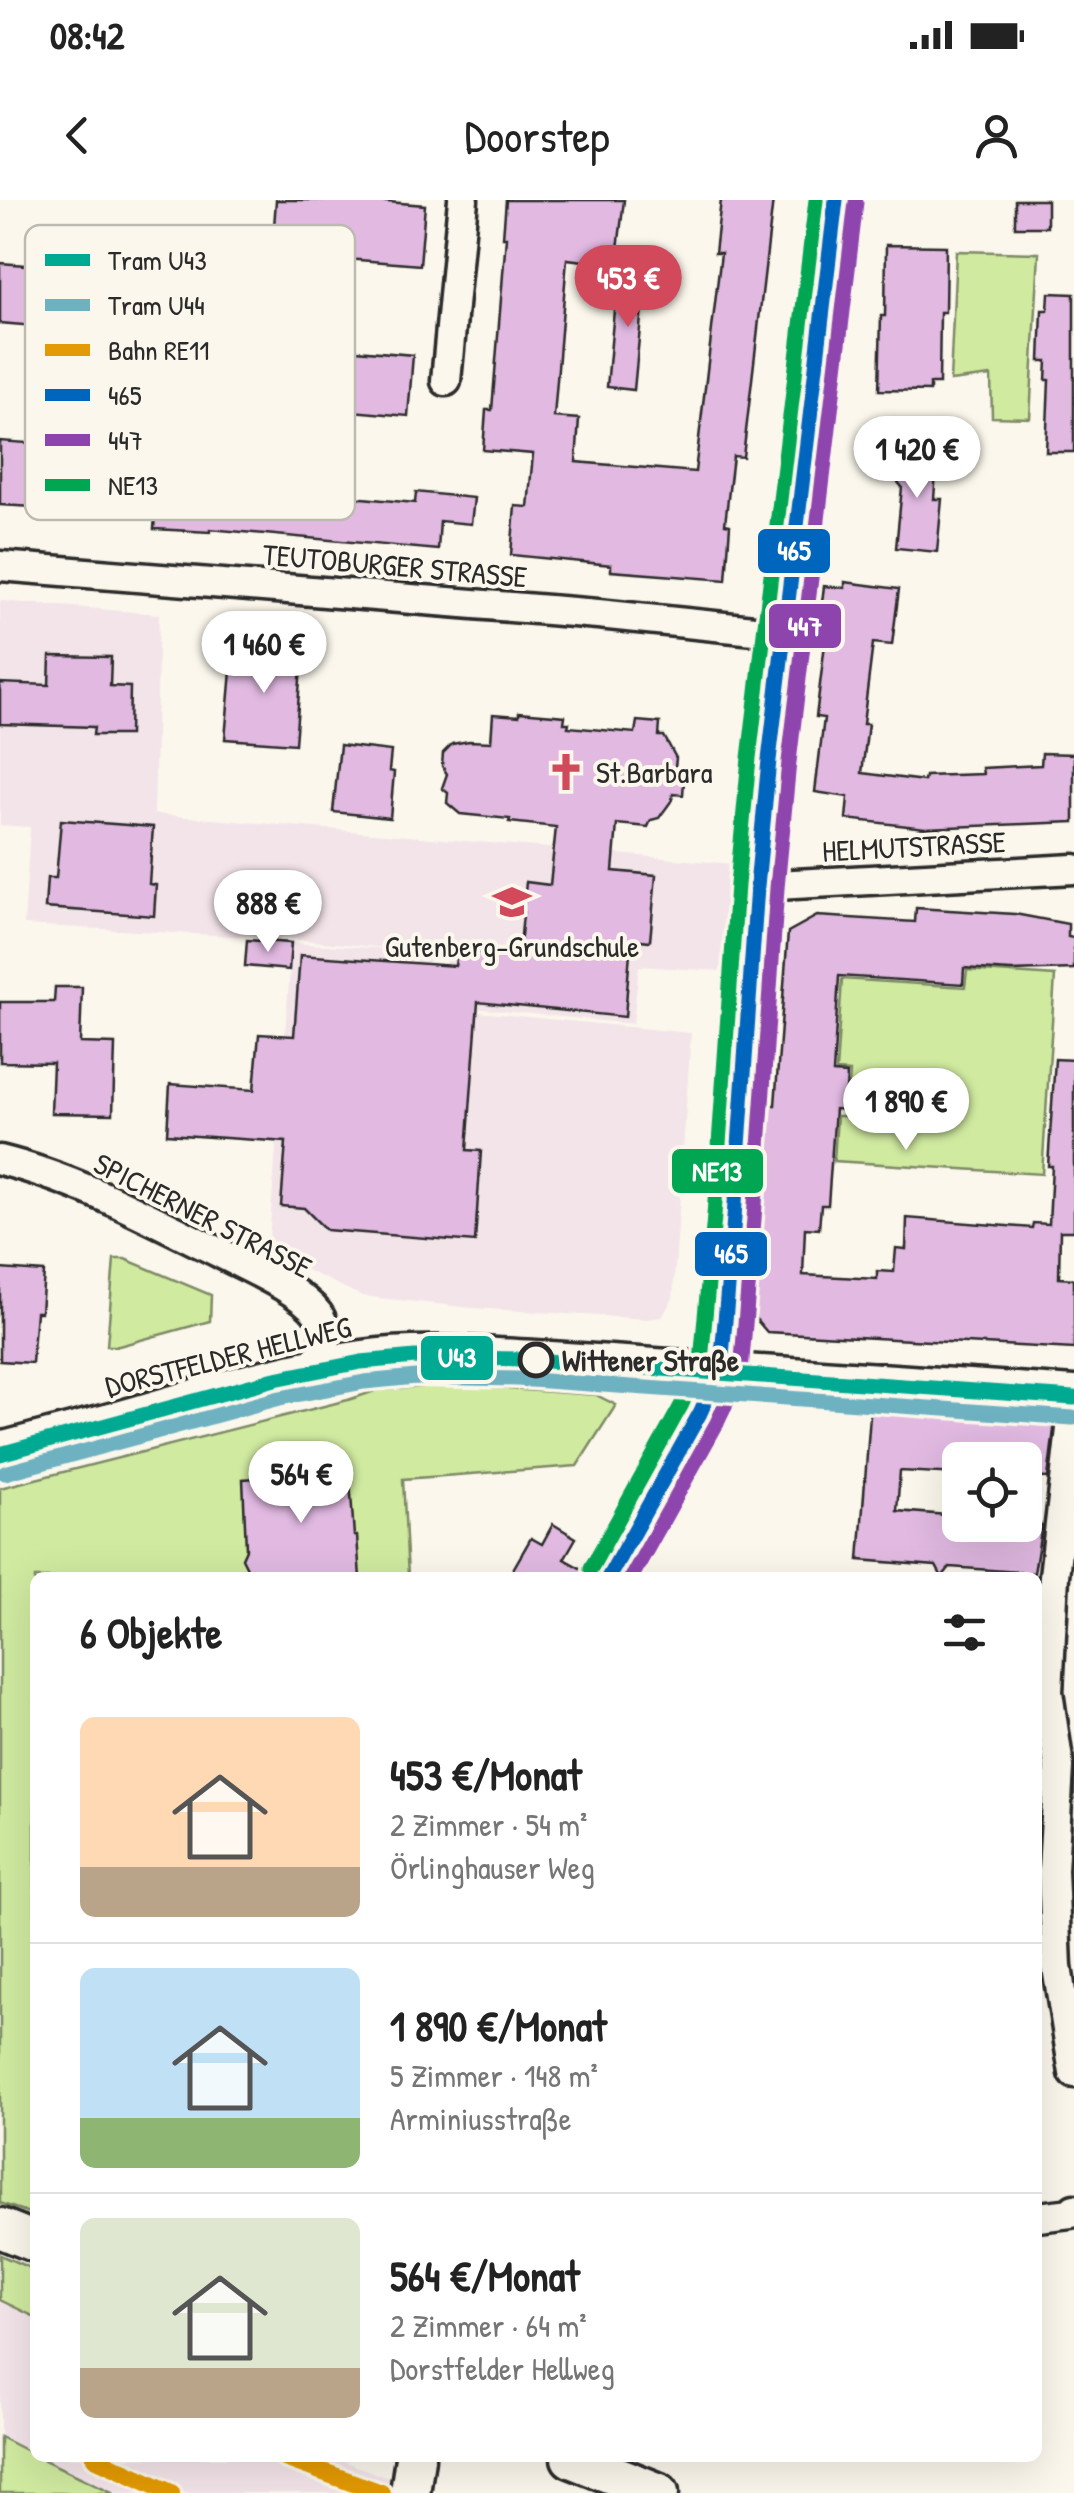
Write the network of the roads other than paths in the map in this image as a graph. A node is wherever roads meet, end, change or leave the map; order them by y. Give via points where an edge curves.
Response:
1 (463, 200) edge
2 (836, 200) edge
3 (446, 381) dead end
4 (0, 566) edge
5 (784, 634) junction
6 (1074, 869) edge
7 (758, 886) junction
8 (0, 1160) edge
9 (311, 1365) junction
10 (722, 1367) junction
11 (1074, 1391) edge
12 (1074, 1418) edge
13 (0, 1447) edge
14 (611, 1572) edge
15 (1043, 1662) edge
16 (1065, 1966) edge
17 (1074, 2073) edge
18 (1074, 2209) edge
19 (1042, 2218) edge
20 (0, 2228) edge
21 (30, 2240) edge
22 (414, 2462) edge
23 (581, 2462) edge
24 (410, 2493) edge
25 (659, 2493) edge

1 - 3 street
2 - 5 main road
4 - 5 street, TEUTOBURGER STRASSE
5 - 7 main road
6 - 7 street, HELMUTSTRASSE
7 - 10 main road
8 - 9 street, SPICHERNER STRASSE via 132,1210 308,1303 326,1333 325,1350
9 - 10 street, DORSTFELDER HELLWEG via 432,1351
9 - 13 street, DORSTFELDER HELLWEG
10 - 11 street, DORSTFELDER HELLWEG
10 - 14 main road
12 - 15 street
15 - 16 street via 1059,1767 1053,1870
16 - 17 street
18 - 19 street
20 - 21 main road
22 - 24 main road
23 - 25 main road

